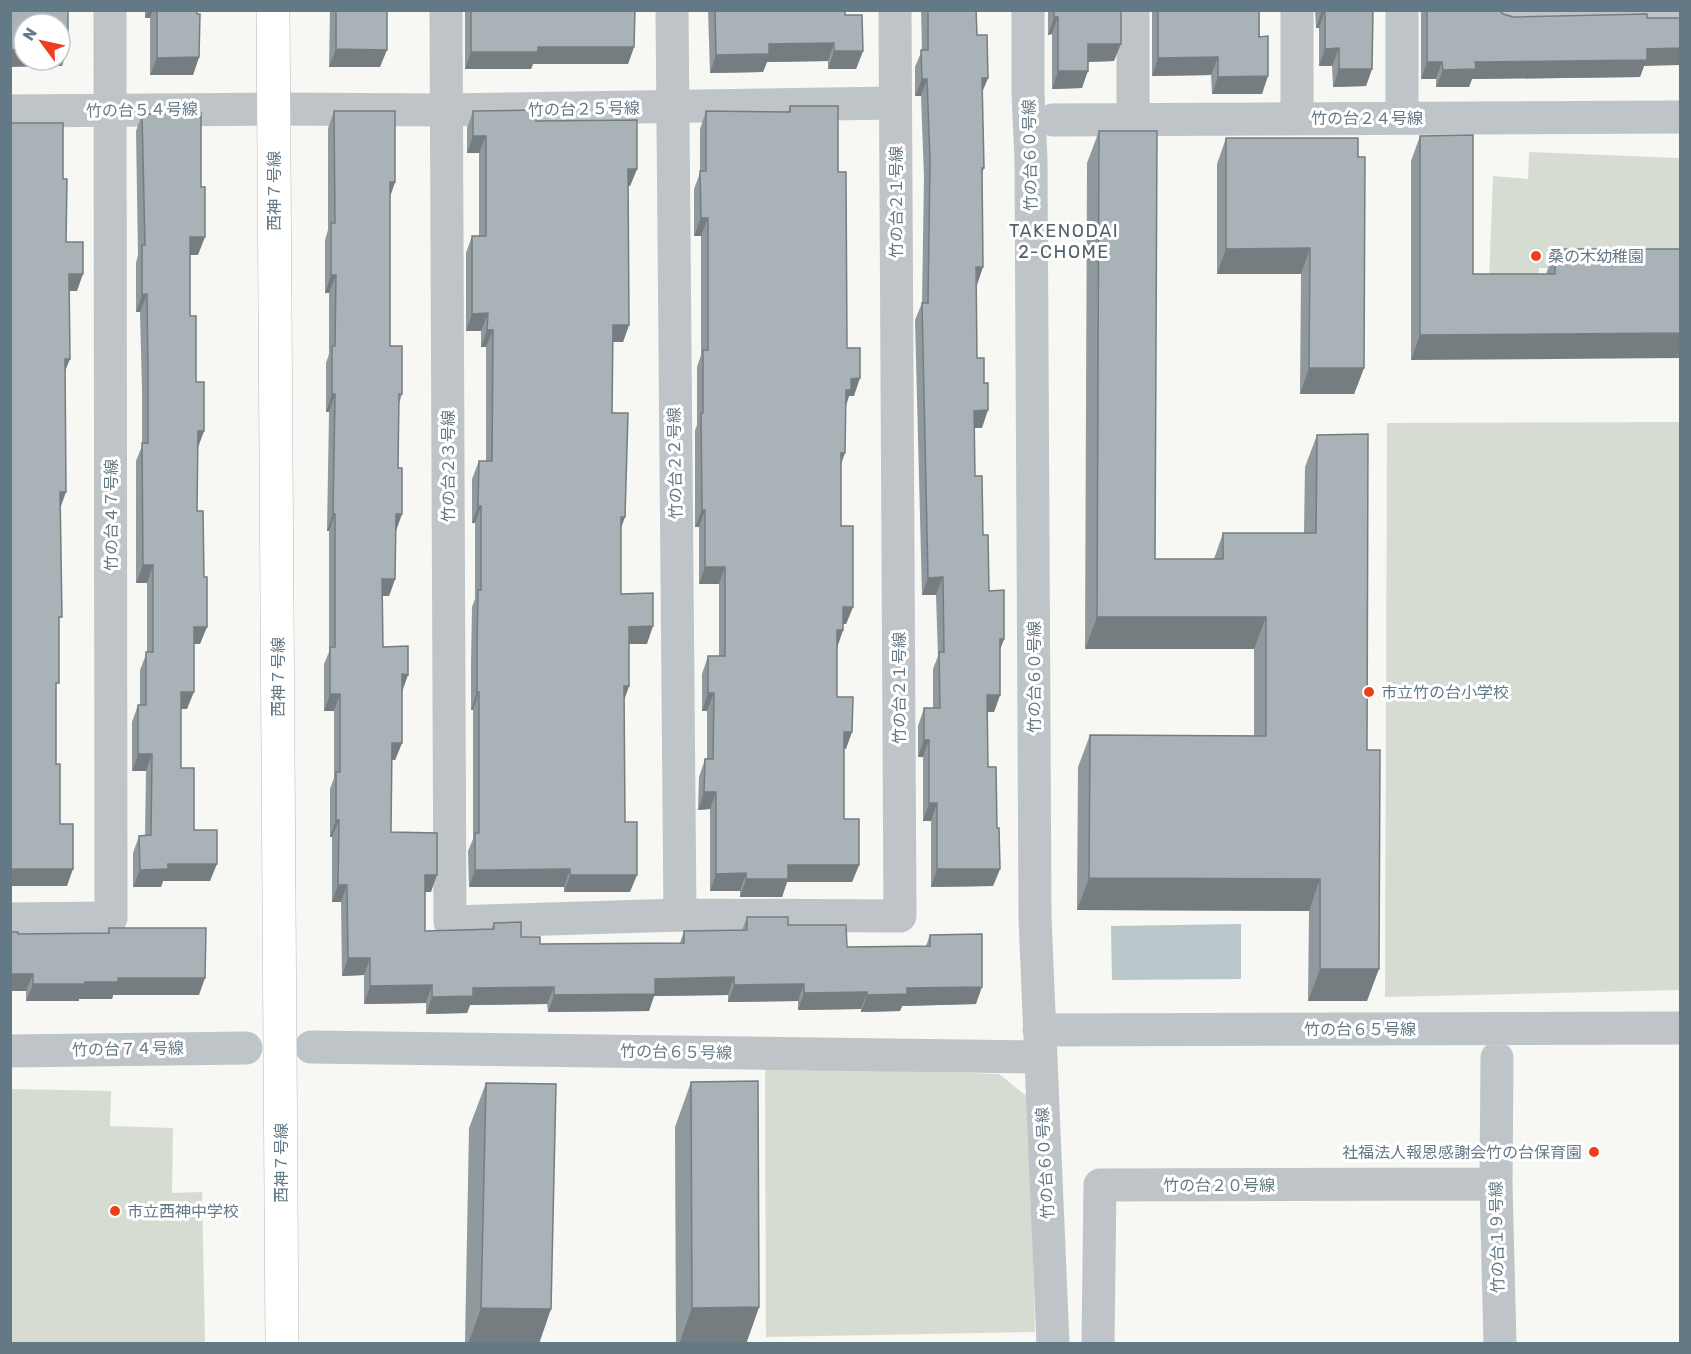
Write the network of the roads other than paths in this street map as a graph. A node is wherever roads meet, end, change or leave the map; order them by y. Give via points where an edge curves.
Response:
1 (110, 10) edge
2 (273, 10) edge
3 (446, 10) edge
4 (672, 10) edge
5 (895, 10) edge
6 (1028, 10) edge
7 (1133, 10) edge
8 (1297, 10) edge
9 (1402, 10) edge
10 (1506, 10) edge
11 (1680, 12) edge
12 (896, 103) junction
13 (671, 108) junction
14 (273, 109) junction
15 (111, 110) junction
16 (447, 110) junction
17 (10, 111) edge
18 (1680, 117) edge
19 (1297, 118) junction
20 (1402, 118) junction
21 (1133, 119) junction
22 (1053, 120) dead end
23 (680, 915) junction
24 (10, 919) edge
25 (450, 922) joint
26 (1680, 1028) edge
27 (1040, 1044) junction
28 (311, 1047) dead end
29 (246, 1048) dead end
30 (10, 1051) edge
31 (1497, 1058) dead end
32 (1496, 1184) junction
33 (282, 1344) edge
34 (1053, 1344) edge
35 (1098, 1344) edge
36 (1500, 1344) edge

1 - 15 street, 竹の台４７号線
2 - 14 street, 西神７号線
3 - 16 street, 竹の台２３号線
4 - 13 street, 竹の台２２号線
5 - 12 street, 竹の台２１号線
6 - 27 street, 竹の台６０号線 via 1035,918
7 - 21 street
8 - 19 street
9 - 20 street
10 - 11 street via 1506,15
12 - 13 street, 竹の台２５号線
12 - 23 street, 竹の台２１号線 via 900,916
13 - 16 street, 竹の台２５号線
13 - 23 street, 竹の台２２号線
14 - 15 street, 竹の台５４号線
14 - 16 street, 竹の台２５号線
14 - 33 street, 西神７号線
15 - 17 street, 竹の台５４号線
15 - 24 street, 竹の台４７号線 via 111,918
16 - 25 street, 竹の台２３号線
18 - 20 street, 竹の台２４号線
19 - 20 street, 竹の台２４号線
19 - 21 street, 竹の台２４号線
21 - 22 street, 竹の台２４号線
23 - 25 street, 竹の台２１号線
26 - 27 street, 竹の台６５号線
27 - 28 street, 竹の台６５号線
27 - 34 street, 竹の台６０号線
29 - 30 street, 竹の台７４号線
31 - 32 street, 竹の台１９号線
32 - 35 street, 竹の台２０号線 via 1100,1185
32 - 36 street, 竹の台１９号線

